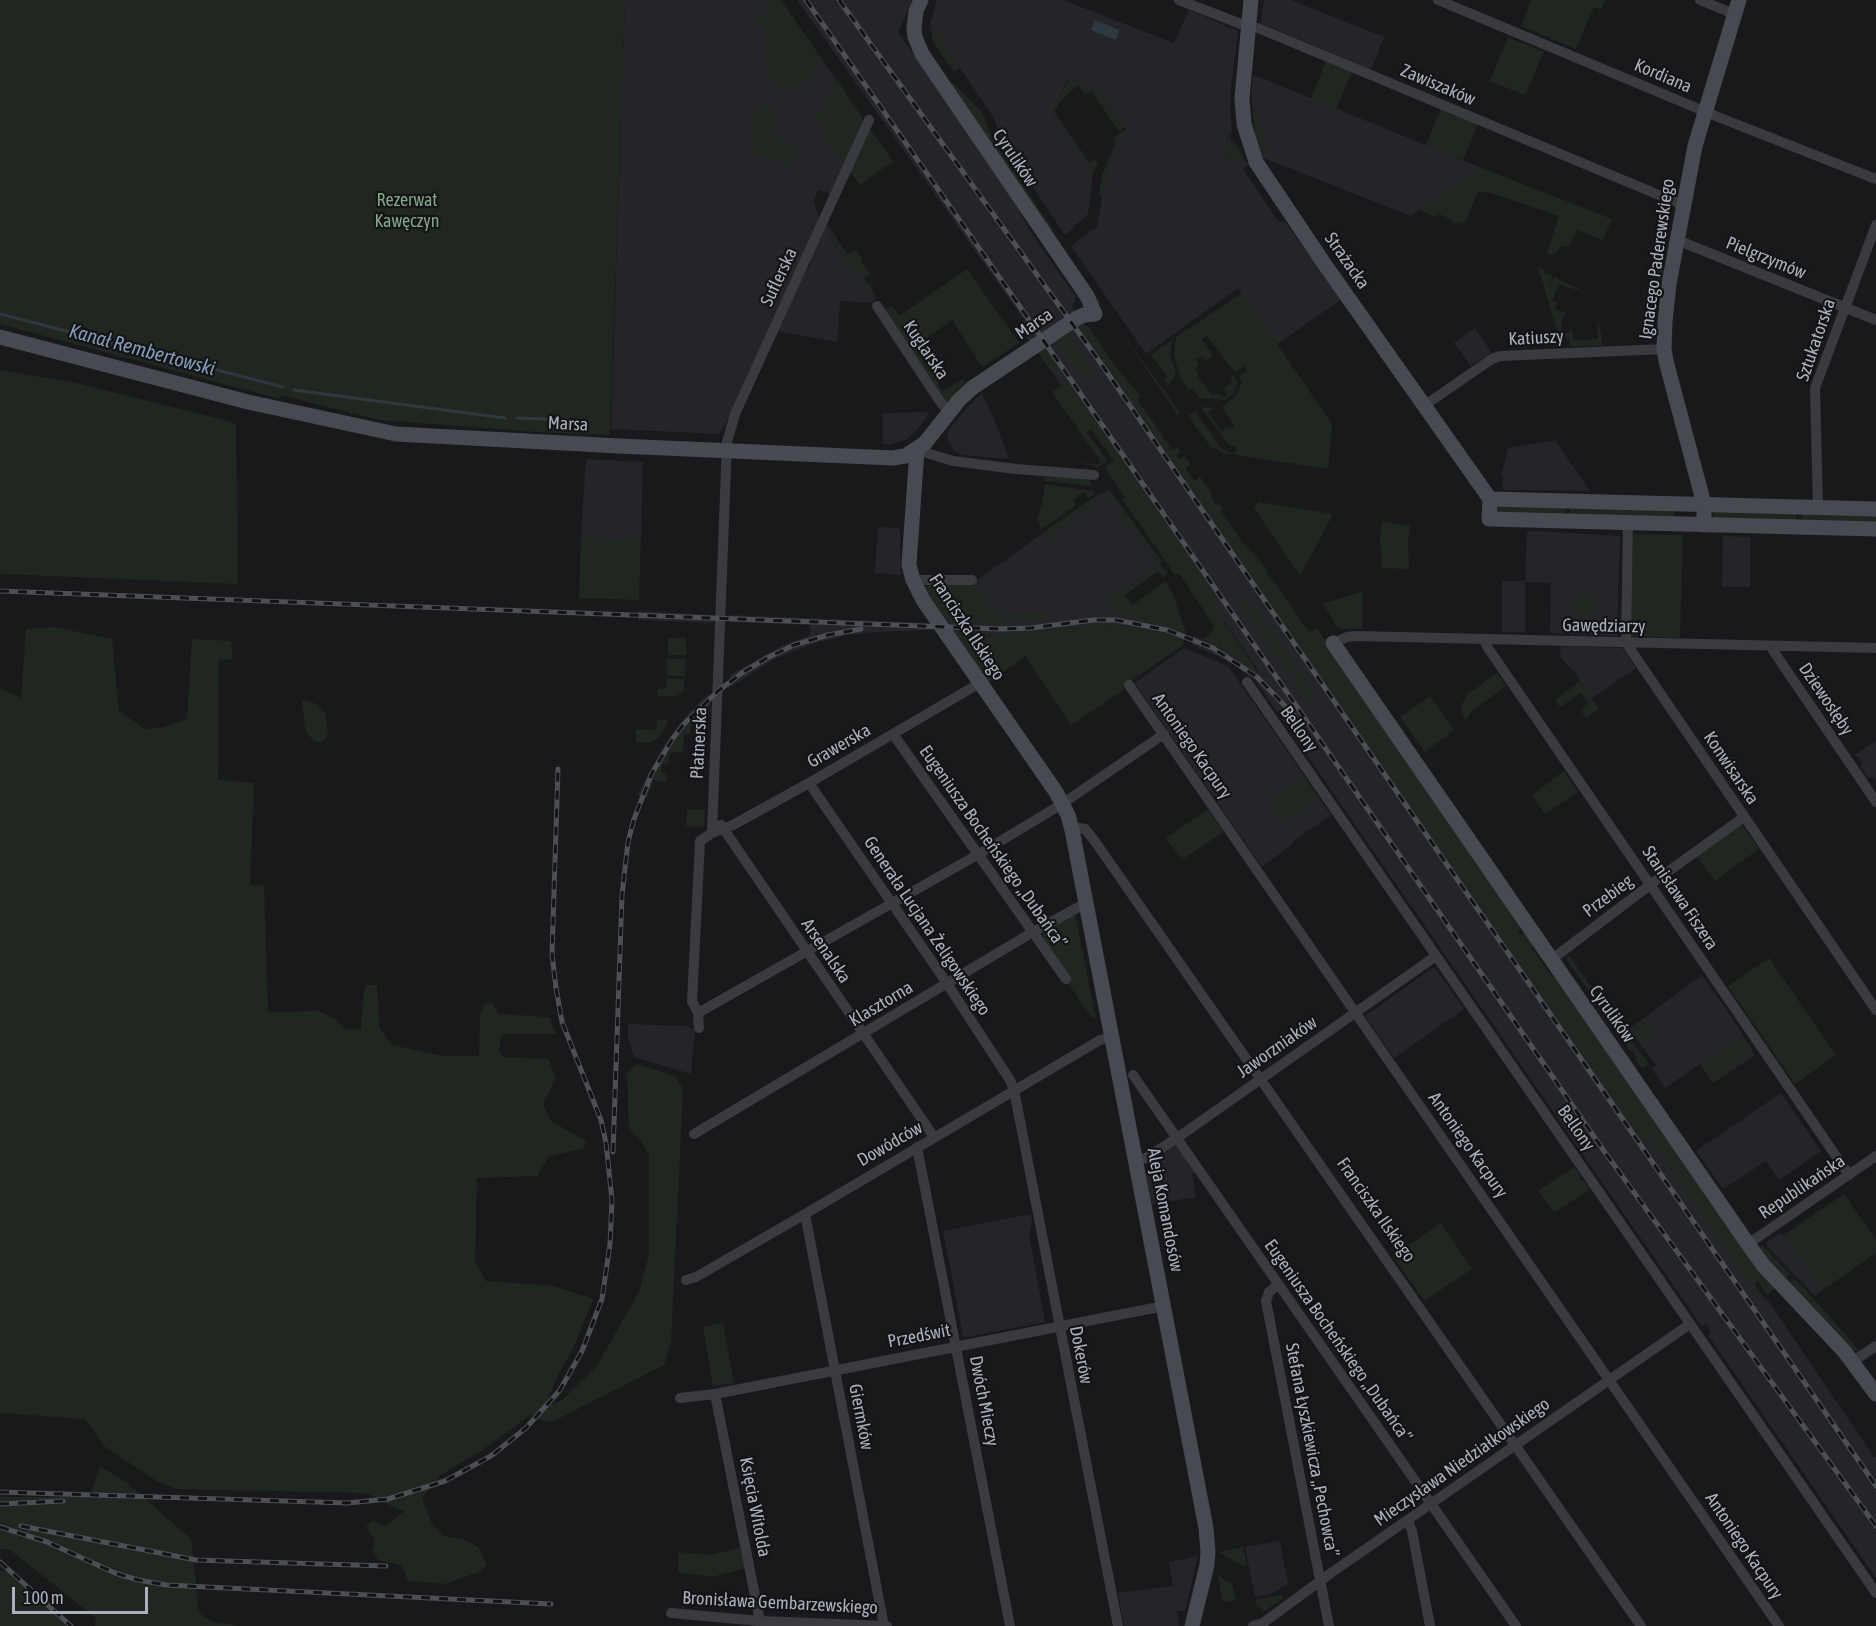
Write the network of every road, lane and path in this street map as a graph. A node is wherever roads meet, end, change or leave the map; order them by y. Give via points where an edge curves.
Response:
1 (921, 0) edge
2 (1179, 0) edge
3 (1251, 0) edge
4 (1438, 0) edge
5 (1700, 0) edge
6 (1736, 7) edge
7 (1248, 27) junction
8 (1704, 111) junction
9 (869, 120) dead end
10 (1876, 179) edge
11 (1683, 206) junction
12 (1876, 225) edge
13 (1677, 240) junction
14 (877, 306) dead end
15 (1844, 308) junction
16 (1095, 314) joint
17 (1876, 320) edge
18 (0, 337) edge
19 (1664, 349) junction
20 (1425, 405) junction
21 (950, 411) junction
22 (726, 450) junction
23 (917, 450) junction
24 (1094, 475) dead end
25 (1490, 499) junction
26 (1704, 504) junction
27 (1818, 507) junction
28 (1876, 509) edge
29 (1628, 523) junction
30 (1704, 525) junction
31 (1876, 529) edge
32 (913, 580) junction
33 (972, 580) dead end
34 (1484, 640) junction
35 (1333, 643) joint
36 (1626, 643) junction
37 (1770, 646) junction
38 (1876, 648) edge
39 (1247, 682) dead end
40 (980, 683) junction
41 (1129, 685) dead end
42 (893, 734) junction
43 (1164, 734) junction
44 (809, 783) junction
45 (1876, 802) edge
46 (1062, 804) junction
47 (712, 813) junction
48 (1744, 817) junction
49 (724, 830) junction
50 (1072, 830) junction
51 (712, 833) junction
52 (979, 854) junction
53 (1651, 884) junction
54 (1086, 903) junction
55 (892, 904) junction
56 (1033, 932) junction
57 (808, 952) junction
58 (1436, 956) junction
59 (1551, 960) junction
60 (1066, 979) dead end
61 (947, 984) junction
62 (1876, 1010) edge
63 (1356, 1011) junction
64 (698, 1012) junction
65 (699, 1028) dead end
66 (863, 1034) junction
67 (1112, 1037) junction
68 (1133, 1075) dead end
69 (1261, 1078) junction
70 (1014, 1090) junction
71 (697, 1132) dead end
72 (934, 1137) junction
73 (1177, 1138) junction
74 (917, 1147) junction
75 (1876, 1156) edge
76 (1136, 1161) junction
77 (1849, 1175) junction
78 (805, 1214) junction
79 (1748, 1244) junction
80 (686, 1280) dead end
81 (1278, 1285) junction
82 (1164, 1306) junction
83 (1690, 1324) junction
84 (1059, 1326) junction
85 (957, 1346) junction
86 (1876, 1346) edge
87 (1852, 1362) junction
88 (836, 1370) junction
89 (1610, 1380) junction
90 (715, 1394) junction
91 (1876, 1394) edge
92 (680, 1398) dead end
93 (1516, 1446) junction
94 (1431, 1505) junction
95 (1408, 1521) junction
96 (1320, 1580) junction
97 (1876, 1593) edge
98 (677, 1618) edge
99 (761, 1623) edge
100 (1260, 1625) edge
101 (885, 1626) edge
102 (1010, 1626) edge
103 (1118, 1626) edge
104 (1192, 1626) edge
105 (1329, 1626) edge
106 (1430, 1626) edge
107 (1516, 1626) edge
108 (1641, 1626) edge
109 (1779, 1626) edge

1 - 16 street, Cyrulików via 915,37 922,54 1087,296
2 - 7 street, Zawiszaków
3 - 7 street, Strażacka
4 - 8 street, Kordiana
5 - 6 street
6 - 8 street, Ignacego Paderewskiego
7 - 11 street, Zawiszaków
7 - 20 street, Strażacka via 1243,110 1256,162
8 - 10 street, Kordiana
8 - 11 street, Ignacego Paderewskiego
9 - 22 street, Suflerska via 735,414
11 - 13 street, Ignacego Paderewskiego
12 - 15 street, Sztukatorska
13 - 15 street, Pielgrzymów
13 - 19 street, Ignacego Paderewskiego
14 - 21 street, Kuglarska via 940,402
15 - 17 street, Pielgrzymów
15 - 27 street, Sztukatorska via 1815,388
16 - 21 street, Marsa via 1077,318 982,381
18 - 22 street, Marsa via 248,402 396,434
19 - 20 street, Katiuszy via 1500,356
19 - 26 street, Ignacego Paderewskiego
20 - 25 street, Strażacka
21 - 23 street, Marsa
22 - 23 street, Marsa via 893,458
22 - 47 street, Płatnerska
23 - 24 street via 953,461
23 - 32 street, Franciszka Ilskiego via 909,565
25 - 26 street
25 - 29 street via 1489,519
26 - 27 street
26 - 30 street, Ignacego Paderewskiego
27 - 28 street
29 - 30 street
29 - 36 street
30 - 31 street
32 - 33 street
32 - 40 street, Franciszka Ilskiego
34 - 35 street, Gawędziarzy via 1357,636
34 - 36 street, Gawędziarzy
34 - 53 street, Stanisława Fiszera
35 - 59 street, Cyrulików
36 - 37 street, Gawędziarzy
36 - 48 street, Konwisarska
37 - 38 street, Gawędziarzy
37 - 45 street, Dziewosłęby
39 - 58 street, Bellony
40 - 42 street, Grawerska
40 - 46 street, Franciszka Ilskiego
41 - 43 street, Antoniego Kacpury
42 - 44 street, Grawerska
42 - 52 street, Eugeniusza Bocheńskiego „Dubańca”
43 - 46 street
43 - 63 street, Antoniego Kacpury
44 - 49 street, Grawerska
44 - 55 street, Generała Lucjana Żeligowskiego
46 - 50 street, Aleja Komandosów
46 - 52 street
47 - 49 street, Arsenalska
47 - 51 street, Płatnerska
48 - 53 street, Przebieg
48 - 62 street, Konwisarska
49 - 51 street, Grawerska
49 - 57 street, Arsenalska
50 - 54 street, Aleja Komandosów
50 - 69 street, Franciszka Ilskiego via 1087,831
51 - 64 street via 699,842 692,1001
52 - 55 street
52 - 56 street, Eugeniusza Bocheńskiego „Dubańca”
53 - 59 street, Przebieg
53 - 77 street, Stanisława Fiszera
54 - 56 street, Klasztorna
54 - 67 street, Aleja Komandosów
55 - 57 street
55 - 61 street, Generała Lucjana Żeligowskiego
56 - 60 street, Eugeniusza Bocheńskiego „Dubańca”
56 - 61 street, Klasztorna
57 - 64 street
57 - 66 street, Arsenalska
58 - 63 street, Jaworzniaków
58 - 83 street, Bellony
59 - 79 street, Cyrulików
61 - 66 street, Klasztorna
61 - 70 street, Generała Lucjana Żeligowskiego
63 - 69 street, Jaworzniaków
63 - 89 street, Antoniego Kacpury
64 - 65 street
66 - 71 street, Klasztorna
66 - 72 street, Arsenalska
67 - 70 street, Dowódców via 1100,1040
67 - 76 street, Aleja Komandosów
68 - 73 street, Eugeniusza Bocheńskiego „Dubańca”
69 - 73 street, Jaworzniaków
69 - 93 street, Franciszka Ilskiego
70 - 72 street, Dowódców
70 - 84 street, Dokerów
72 - 74 street, Dowódców
73 - 76 street, Jaworzniaków
73 - 81 street, Eugeniusza Bocheńskiego „Dubańca”
74 - 78 street, Dowódców
74 - 85 street, Dwóch Mieczy
75 - 77 street, Republikańska
76 - 82 street, Aleja Komandosów
77 - 79 street, Republikańska
78 - 80 street, Dowódców
78 - 88 street, Giermków
79 - 87 street, Cyrulików
81 - 94 street, Eugeniusza Bocheńskiego „Dubańca”
81 - 96 street, Stefana Łyszkiewicza „Pechowca” via 1266,1301
82 - 84 street, Przedświt
82 - 104 street, Aleja Komandosów via 1207,1539 1206,1565
83 - 89 street, Mieczysława Niedziałkowskiego
83 - 97 street, Bellony
84 - 85 street, Przedświt
84 - 103 street, Dokerów
85 - 88 street, Przedświt
85 - 102 street, Dwóch Mieczy
86 - 87 street
87 - 91 street, Cyrulików
88 - 90 street, Przedświt
88 - 101 street, Giermków
89 - 93 street, Mieczysława Niedziałkowskiego
89 - 109 street, Antoniego Kacpury
90 - 92 street, Przedświt
90 - 99 street, Księcia Witolda
93 - 94 street, Mieczysława Niedziałkowskiego
93 - 108 street, Franciszka Ilskiego
94 - 95 street, Mieczysława Niedziałkowskiego
94 - 107 street, Eugeniusza Bocheńskiego „Dubańca”
95 - 96 street, Mieczysława Niedziałkowskiego
95 - 106 street
96 - 100 street, Mieczysława Niedziałkowskiego
96 - 105 street, Stefana Łyszkiewicza „Pechowca”
98 - 99 street, Bronisława Gembarzewskiego
99 - 101 street, Bronisława Gembarzewskiego

